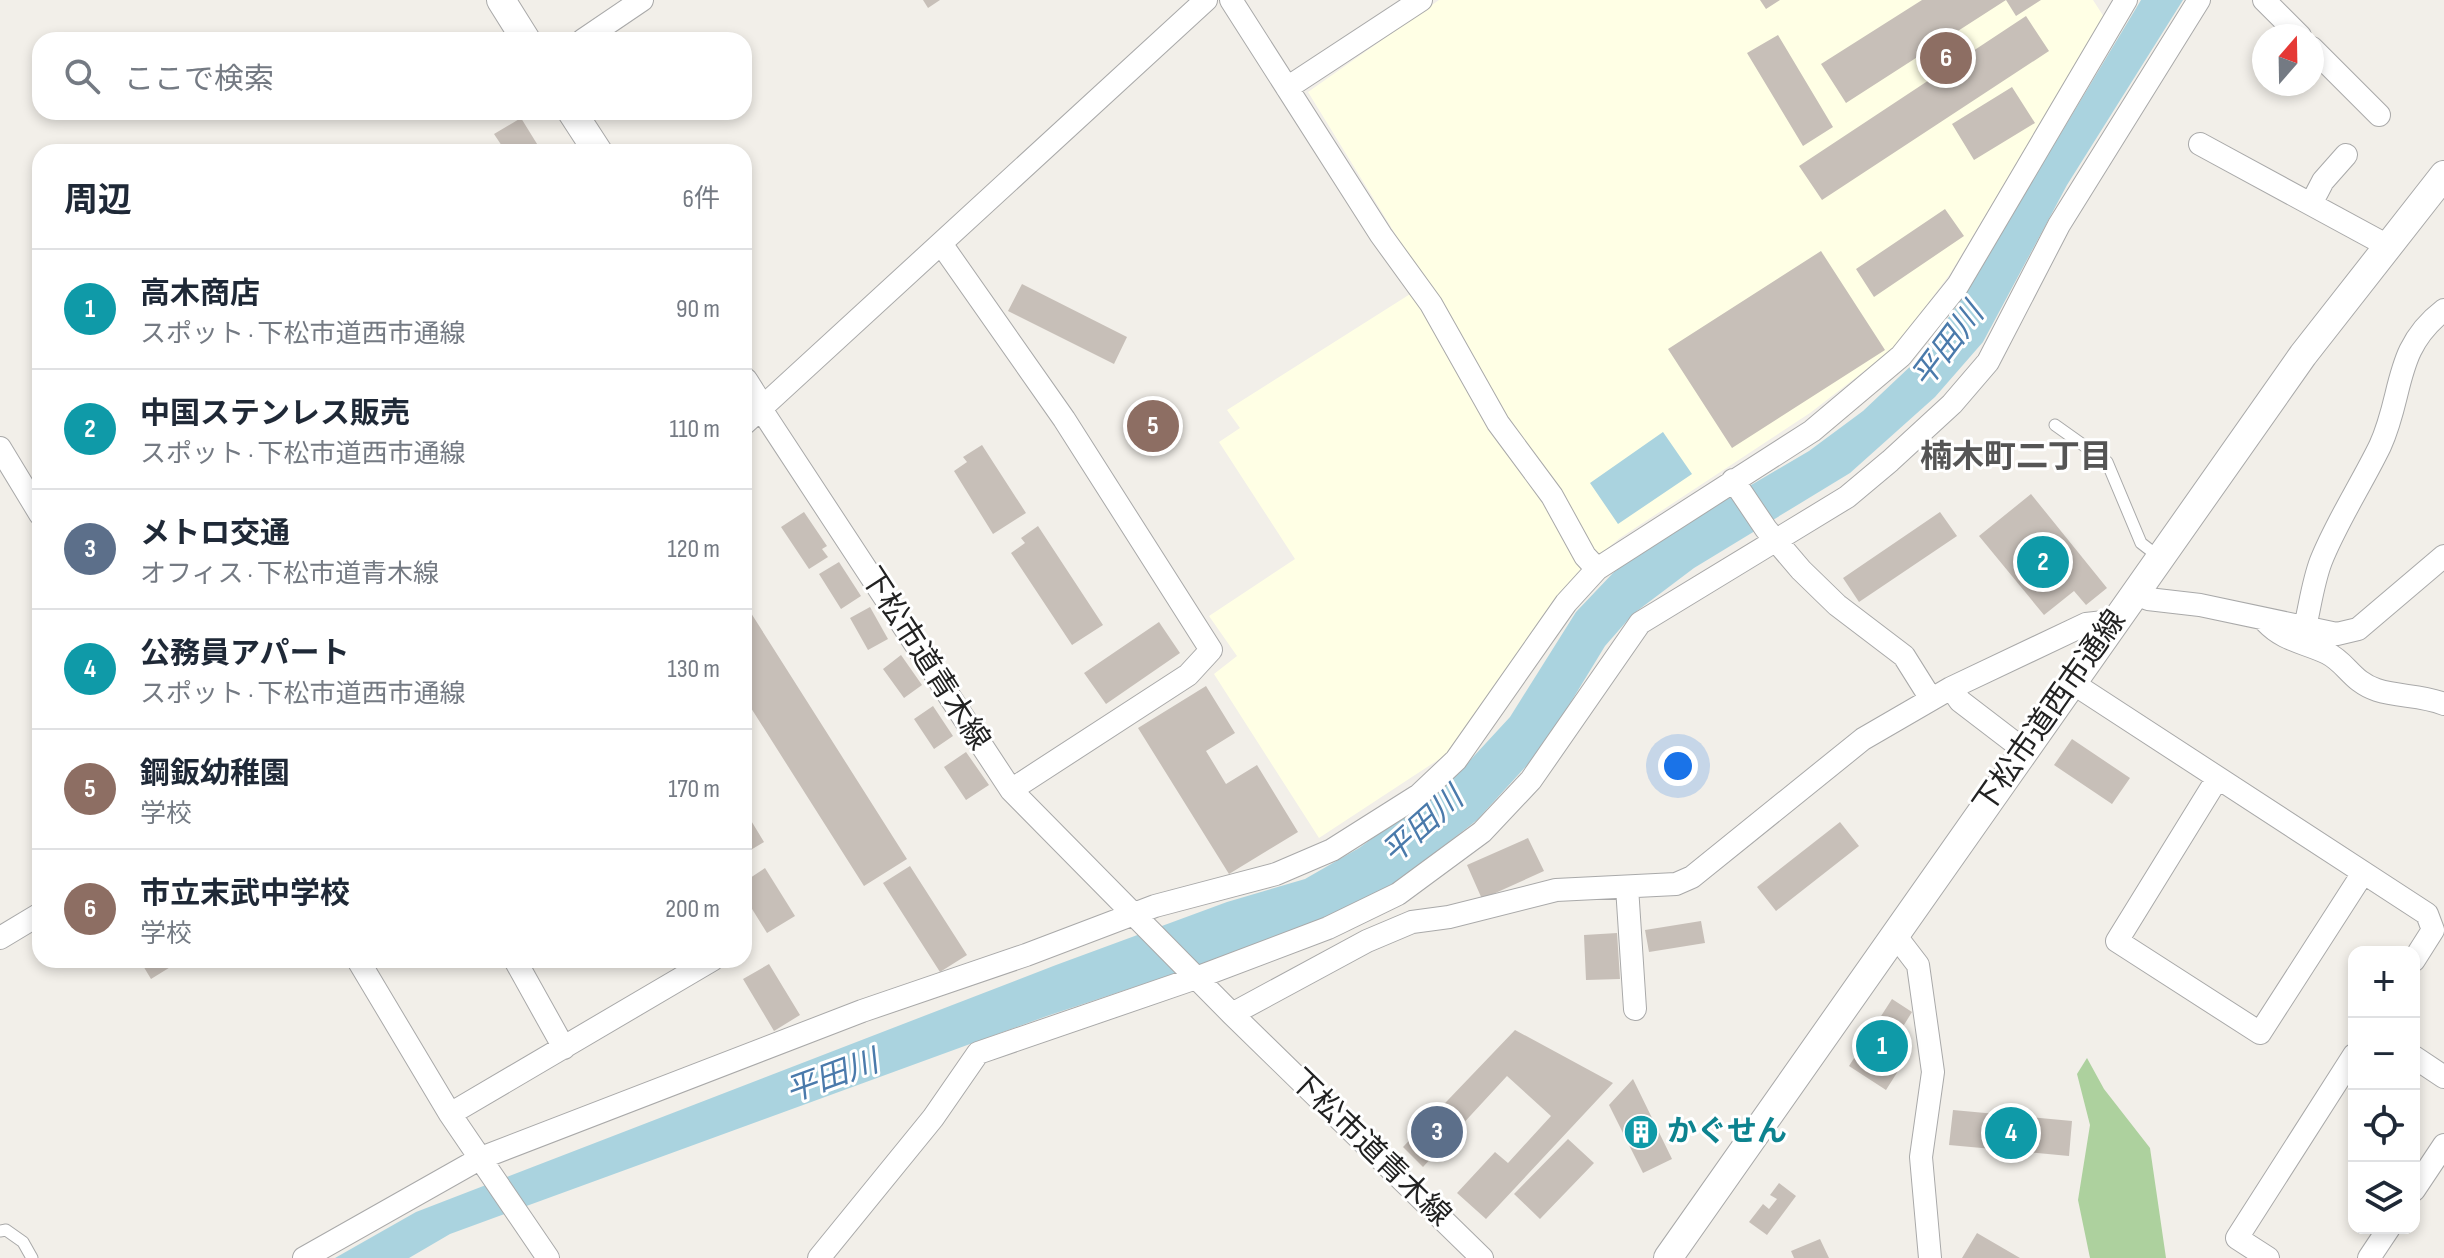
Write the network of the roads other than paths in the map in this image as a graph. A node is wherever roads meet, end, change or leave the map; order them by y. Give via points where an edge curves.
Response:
1 (501, 0) edge
2 (642, 0) edge
3 (1206, 0) edge
4 (1231, 0) edge
5 (1421, 0) edge
6 (2126, 0) edge
7 (2199, 0) edge
8 (2264, 0) edge
9 (2288, 24) edge
10 (521, 32) edge
11 (595, 32) edge
12 (2324, 60) edge
13 (1287, 88) junction
14 (2379, 115) dead end
15 (577, 120) edge
16 (593, 144) edge
17 (2200, 144) dead end
18 (2346, 155) dead end
19 (2444, 175) edge
20 (2311, 204) junction
21 (942, 245) junction
22 (2388, 246) junction
23 (2444, 310) edge
24 (753, 416) edge
25 (2055, 425) dead end
26 (0, 448) edge
27 (1736, 484) junction
28 (32, 501) edge
29 (1770, 534) junction
30 (2159, 557) junction
31 (2442, 562) edge
32 (1597, 569) junction
33 (2134, 593) junction
34 (2113, 621) junction
35 (2265, 621) junction
36 (2305, 627) junction
37 (2071, 682) junction
38 (1941, 694) junction
39 (2444, 704) edge
40 (2024, 750) junction
41 (2217, 779) junction
42 (1011, 790) junction
43 (2363, 873) junction
44 (1627, 887) junction
45 (1137, 918) junction
46 (32, 919) edge
47 (1895, 935) junction
48 (0, 938) edge
49 (2420, 951) edge
50 (363, 968) edge
51 (519, 968) edge
52 (699, 968) edge
53 (1193, 975) junction
54 (1635, 1009) dead end
55 (1232, 1014) junction
56 (564, 1048) junction
57 (2420, 1061) edge
58 (2348, 1064) edge
59 (2444, 1077) edge
60 (450, 1114) junction
61 (2444, 1145) edge
62 (484, 1163) junction
63 (2420, 1181) edge
64 (0, 1231) edge
65 (2385, 1234) edge
66 (32, 1258) edge
67 (304, 1258) edge
68 (548, 1258) edge
69 (819, 1258) edge
70 (1482, 1258) edge
71 (1668, 1258) edge
72 (1930, 1258) edge
73 (2268, 1258) edge
74 (2369, 1258) edge

1 - 10 street
2 - 11 street
3 - 21 street
4 - 13 street
5 - 13 street
6 - 27 street via 1958,285 1901,356 1812,431
7 - 29 street via 2059,225 1988,362 1952,404 1847,497
8 - 9 street
12 - 14 street
13 - 32 street via 1431,304 1498,423
15 - 16 street
17 - 20 street
18 - 20 street
19 - 22 street, 下松市道西市通線
20 - 22 street
21 - 24 street
21 - 42 street via 1064,419 1211,650 1188,675
22 - 30 street, 下松市道西市通線
23 - 36 street via 2422,327 2408,352 2381,444 2320,564
24 - 42 street, 下松市道青木線
25 - 30 lane via 2107,462 2141,543
26 - 28 street
27 - 29 street
27 - 32 street
29 - 38 street via 1837,605 1904,656
29 - 53 street via 1640,623 1531,780 1482,832 1398,894 1328,928
30 - 33 street, 下松市道西市通線
31 - 36 street via 2358,629 2337,634
32 - 45 street via 1566,603 1456,760 1419,795 1332,850
33 - 34 street, 下松市道西市通線
33 - 35 street
34 - 37 street, 下松市道西市通線
34 - 38 street via 2086,624
35 - 36 street
35 - 39 street via 2288,640 2327,653 2355,681
37 - 40 street, 下松市道西市通線
37 - 41 street
38 - 40 street via 1960,701
38 - 44 street via 1863,739 1692,877 1676,884
40 - 47 street, 下松市道西市通線
41 - 43 street
41 - 43 street via 2117,941 2247,1025 2260,1033
42 - 45 street, 下松市道青木線
43 - 49 street via 2427,914 2433,930
44 - 54 street
44 - 55 street via 1536,893 1412,922
45 - 53 street, 下松市道青木線
45 - 62 street via 862,1011
46 - 48 street
47 - 71 street, 下松市道西市通線
47 - 72 street via 1918,965 1933,1072 1921,1157
50 - 60 street
51 - 56 street
52 - 56 street
53 - 55 street, 下松市道青木線
53 - 69 street via 978,1053 933,1118
55 - 70 street, 下松市道青木線
56 - 60 street
57 - 59 street
58 - 73 street via 2237,1238
60 - 62 street
61 - 63 street
62 - 67 street
62 - 68 street
64 - 66 lane via 23,1242
65 - 74 street

